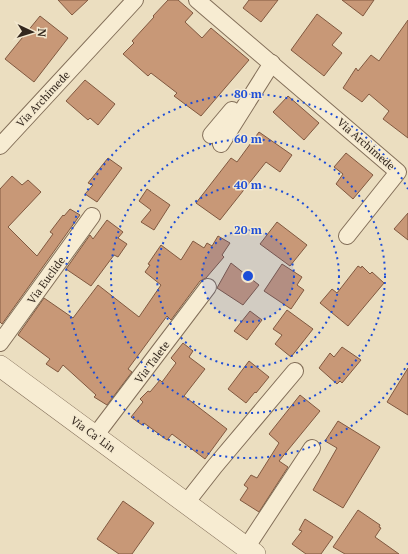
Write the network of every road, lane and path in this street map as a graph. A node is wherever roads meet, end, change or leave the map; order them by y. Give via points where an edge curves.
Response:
1 (135, 0) edge
2 (197, 0) edge
3 (272, 63) junction
4 (216, 140) dead end
5 (0, 146) edge
6 (92, 216) dead end
7 (347, 236) dead end
8 (208, 287) dead end
9 (0, 343) edge
10 (0, 366) edge
11 (295, 371) dead end
12 (95, 436) junction
13 (312, 448) dead end
14 (186, 503) junction
15 (251, 551) edge

1 - 5 street, Via Archimede
2 - 3 street, Via Archimede
3 - 4 street
3 - 7 street, Via Archimede via 398,172
6 - 9 street, Via Euclide
8 - 12 street, Via Talete
10 - 12 street, Via Ca' Lin
11 - 14 street
12 - 14 street, Via Ca' Lin
13 - 15 street, Via Ca' Lin
14 - 15 street, Via Ca' Lin

